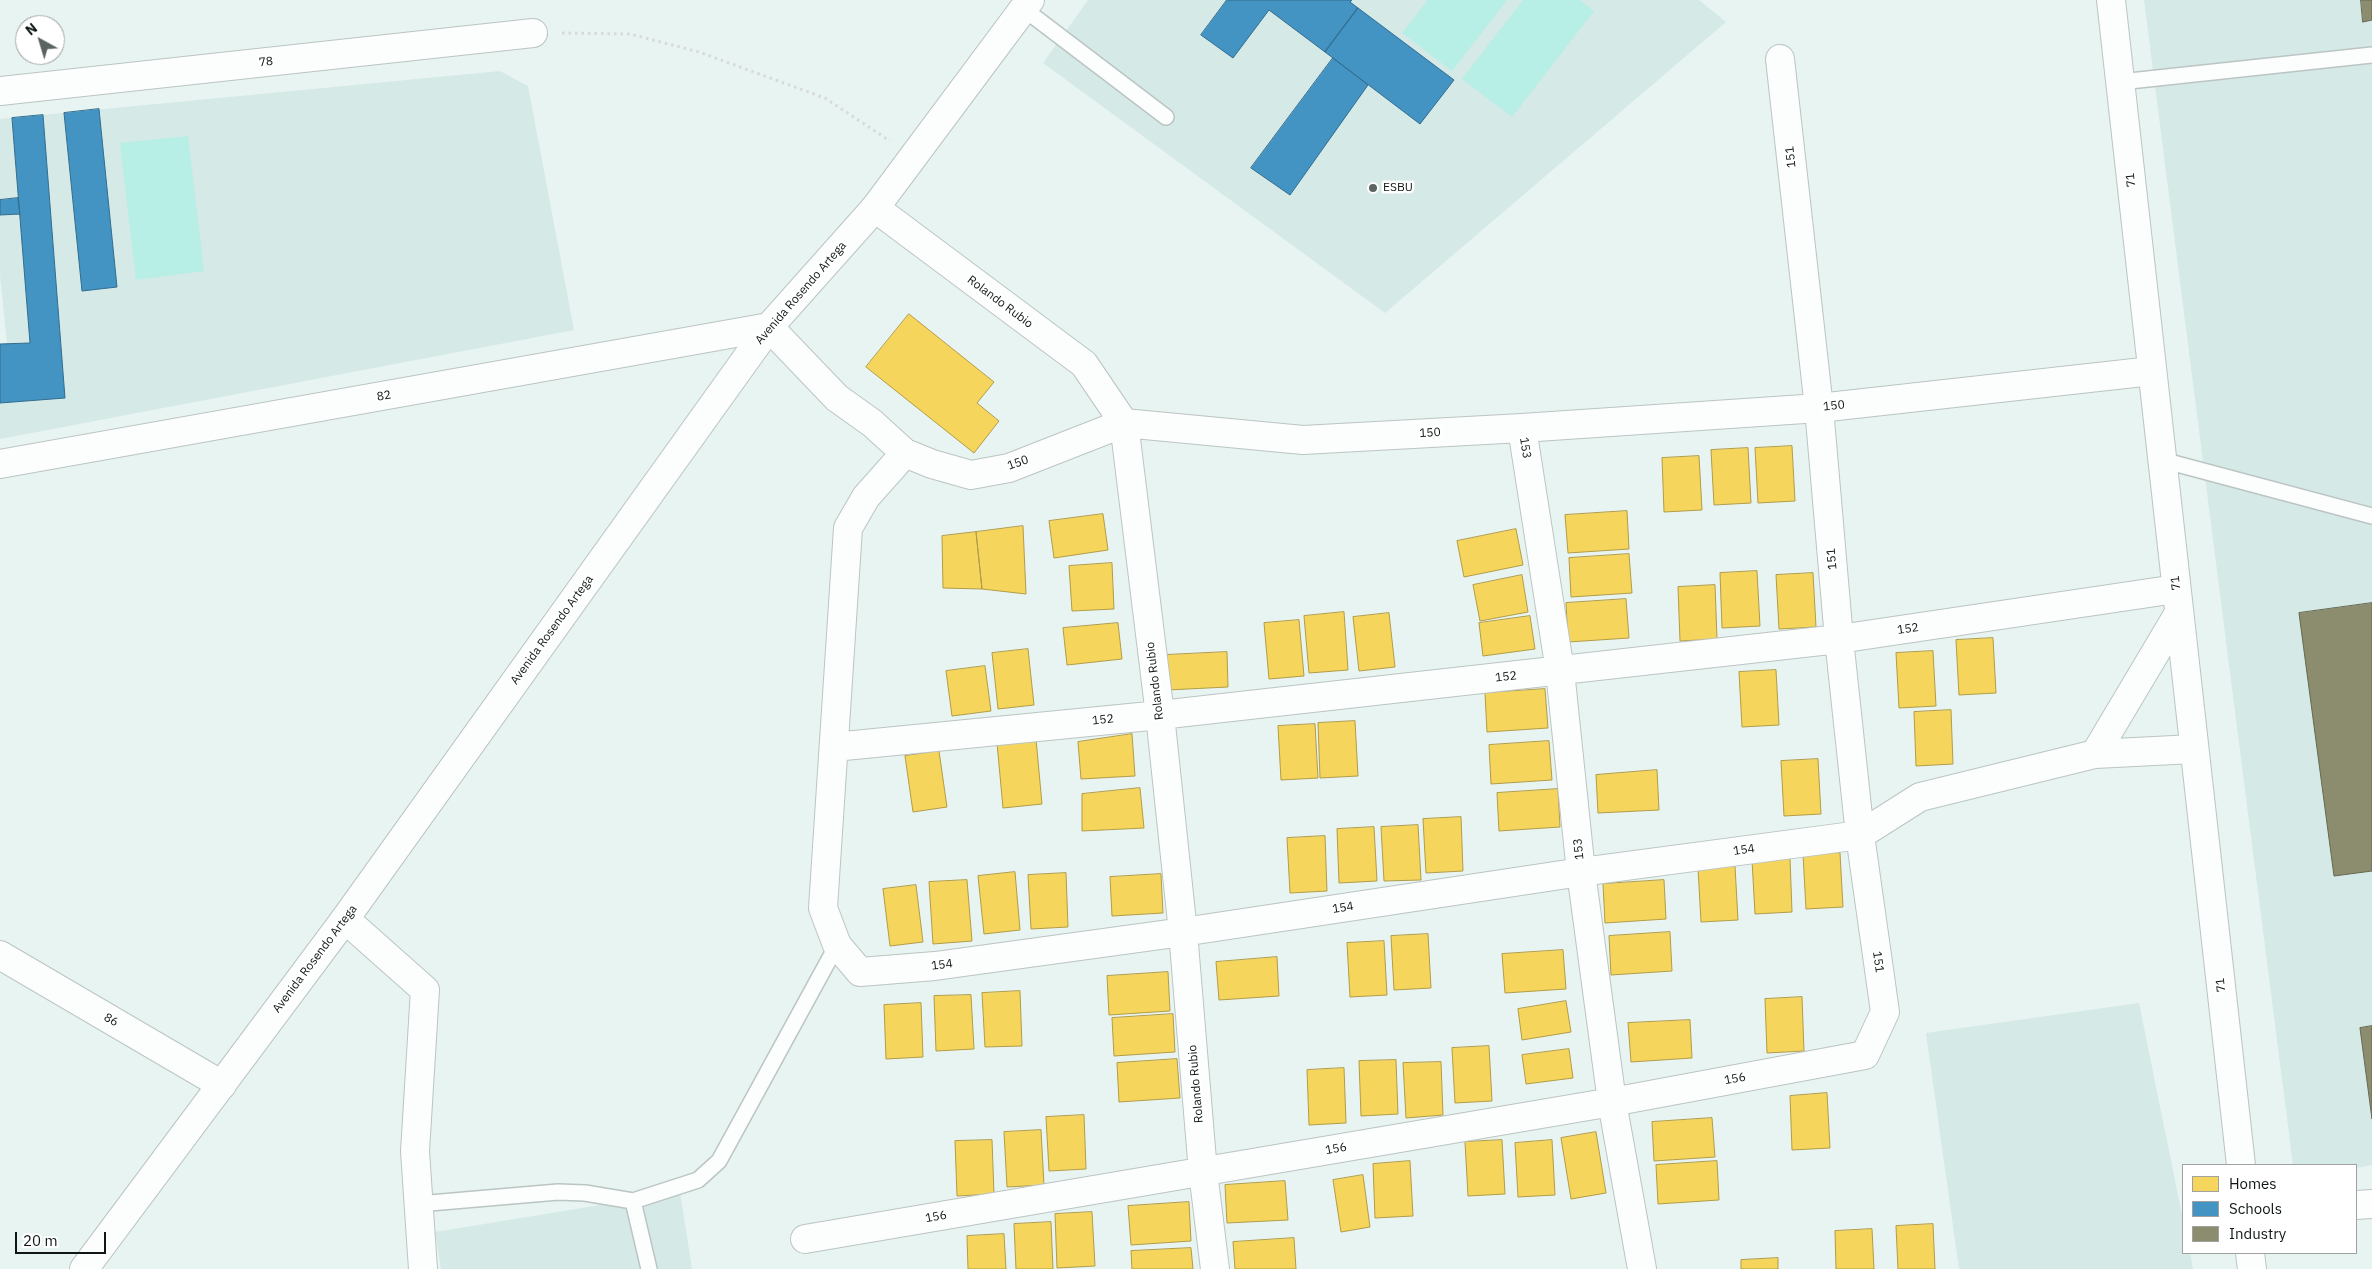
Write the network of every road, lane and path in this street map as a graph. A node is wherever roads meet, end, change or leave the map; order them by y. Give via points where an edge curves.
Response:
1 (2111, 0) edge
2 (1027, 4) edge
3 (532, 33) joint
4 (2372, 55) edge
5 (1780, 59) dead end
6 (2120, 82) junction
7 (0, 91) edge
8 (1166, 117) dead end
9 (913, 157) junction
10 (875, 208) junction
11 (769, 327) junction
12 (2152, 371) junction
13 (1818, 408) junction
14 (1124, 423) junction
15 (1522, 428) junction
16 (905, 453) junction
17 (2162, 460) junction
18 (0, 464) edge
19 (2372, 516) edge
20 (2178, 601) junction
21 (1839, 639) junction
22 (1560, 671) junction
23 (1160, 715) junction
24 (834, 748) junction
25 (2194, 749) junction
26 (2094, 754) junction
27 (1860, 835) junction
28 (1581, 872) junction
29 (345, 919) junction
30 (1183, 932) junction
31 (837, 945) junction
32 (0, 955) edge
33 (1865, 1055) joint
34 (222, 1085) junction
35 (1612, 1102) junction
36 (2241, 1164) edge
37 (1203, 1172) junction
38 (633, 1201) junction
39 (418, 1204) junction
40 (2372, 1204) edge
41 (2357, 1205) edge
42 (805, 1239) dead end
43 (2250, 1254) edge
44 (84, 1269) edge
45 (422, 1269) edge
46 (649, 1269) edge
47 (1215, 1269) edge
48 (1642, 1269) edge
49 (2252, 1269) edge

1 - 6 street, 71
2 - 8 lane
2 - 9 street, Avenida Rosendo Artega
3 - 7 street, 78
3 - 9 path via 630,34 699,52 825,98
4 - 6 lane
5 - 13 street, 151
6 - 12 street, 71
9 - 10 street, Avenida Rosendo Artega
10 - 11 street, Avenida Rosendo Artega
10 - 14 street, Rolando Rubio via 1084,364
11 - 16 street, 150 via 837,398 872,423
11 - 18 street, 82
11 - 29 street, Avenida Rosendo Artega
12 - 13 street, 150
12 - 17 street, 71
13 - 15 street, 150
13 - 21 street, 151
14 - 15 street, 150 via 1304,440
14 - 16 street, 150 via 1009,468 971,475
14 - 23 street, Rolando Rubio
15 - 22 street, 153
16 - 24 street via 866,497 848,528
17 - 19 lane
17 - 20 street, 71
20 - 21 street, 152
20 - 25 street, 71
20 - 26 street
21 - 22 street, 152
21 - 27 street, 151
22 - 23 street, 152
22 - 28 street, 153
23 - 24 street, 152
23 - 30 street, Rolando Rubio
24 - 31 street via 823,908
25 - 26 street
25 - 36 street, 71
26 - 27 street via 1920,797
27 - 28 street, 154
27 - 33 street, 151 via 1885,1012
28 - 30 street, 154
28 - 35 street, 153
29 - 34 street, Avenida Rosendo Artega
29 - 39 street via 425,990 415,1151
30 - 31 street, 154 via 935,966 860,972
30 - 37 street, Rolando Rubio
31 - 38 lane via 719,1161 698,1180
32 - 34 street, 86
33 - 35 street, 156
34 - 44 street, Avenida Rosendo Artega
35 - 37 street, 156
35 - 48 street, 153
37 - 42 street, 156
37 - 47 street, Rolando Rubio
38 - 39 lane via 558,1192
38 - 46 lane
39 - 45 street
40 - 41 street
43 - 49 street

